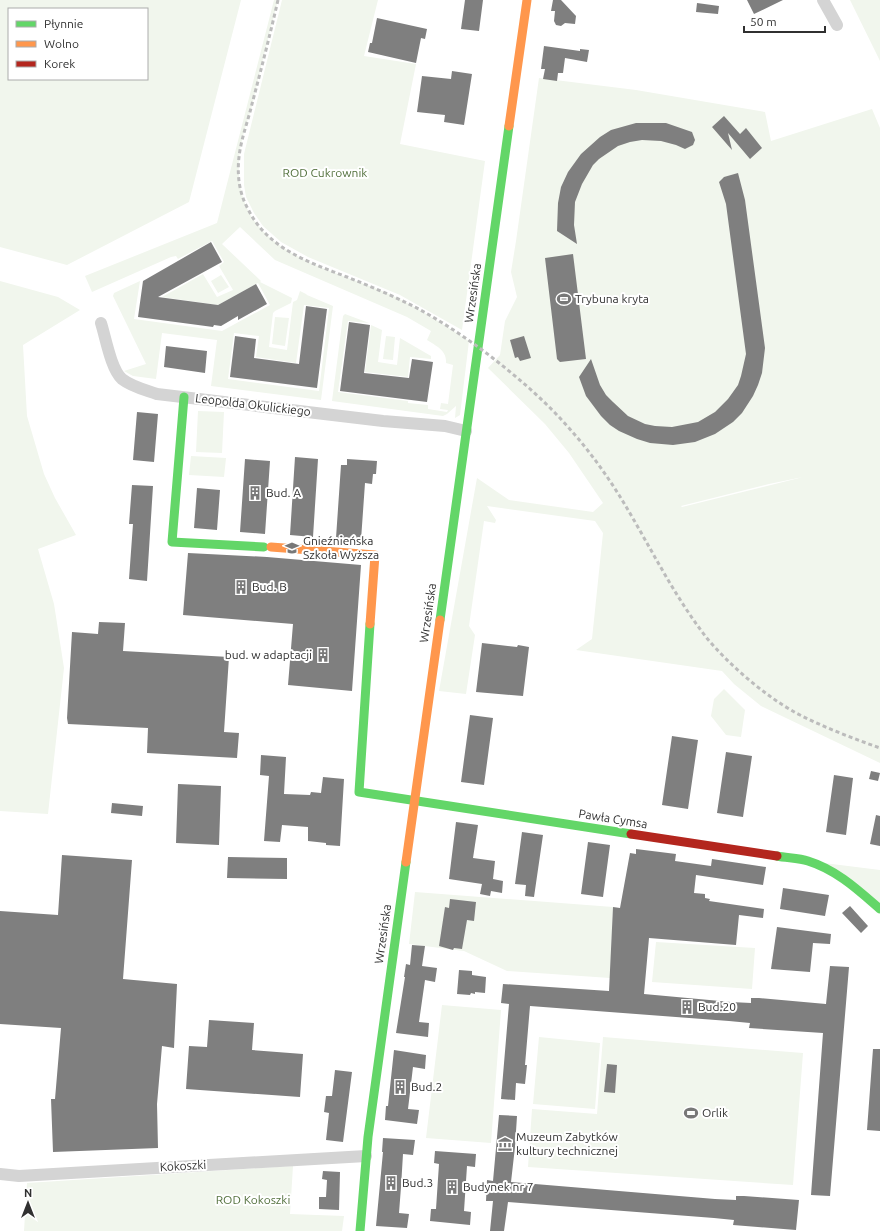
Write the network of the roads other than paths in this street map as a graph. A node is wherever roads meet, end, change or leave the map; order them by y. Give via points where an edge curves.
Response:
1 (527, 0) edge
2 (823, 0) edge
3 (837, 25) dead end
4 (101, 323) dead end
5 (184, 397) junction
6 (466, 431) junction
7 (268, 547) joint
8 (414, 801) junction
9 (880, 909) edge
10 (366, 1156) junction
11 (0, 1174) edge
12 (360, 1231) edge

1 - 6 street, Wrzesińska
2 - 3 street
4 - 5 street via 115,370 122,379 157,394
5 - 6 street, Leopolda Okulickiego via 445,426
5 - 7 street, Leopolda Okulickiego via 172,542
6 - 8 street, Wrzesińska
7 - 8 street, Pawła Cymsa via 375,555 359,792
8 - 9 street, Pawła Cymsa via 808,861 834,872 851,883
8 - 10 street, Wrzesińska
10 - 11 street, Kokoszki via 19,1176
10 - 12 street, Wrzesińska

